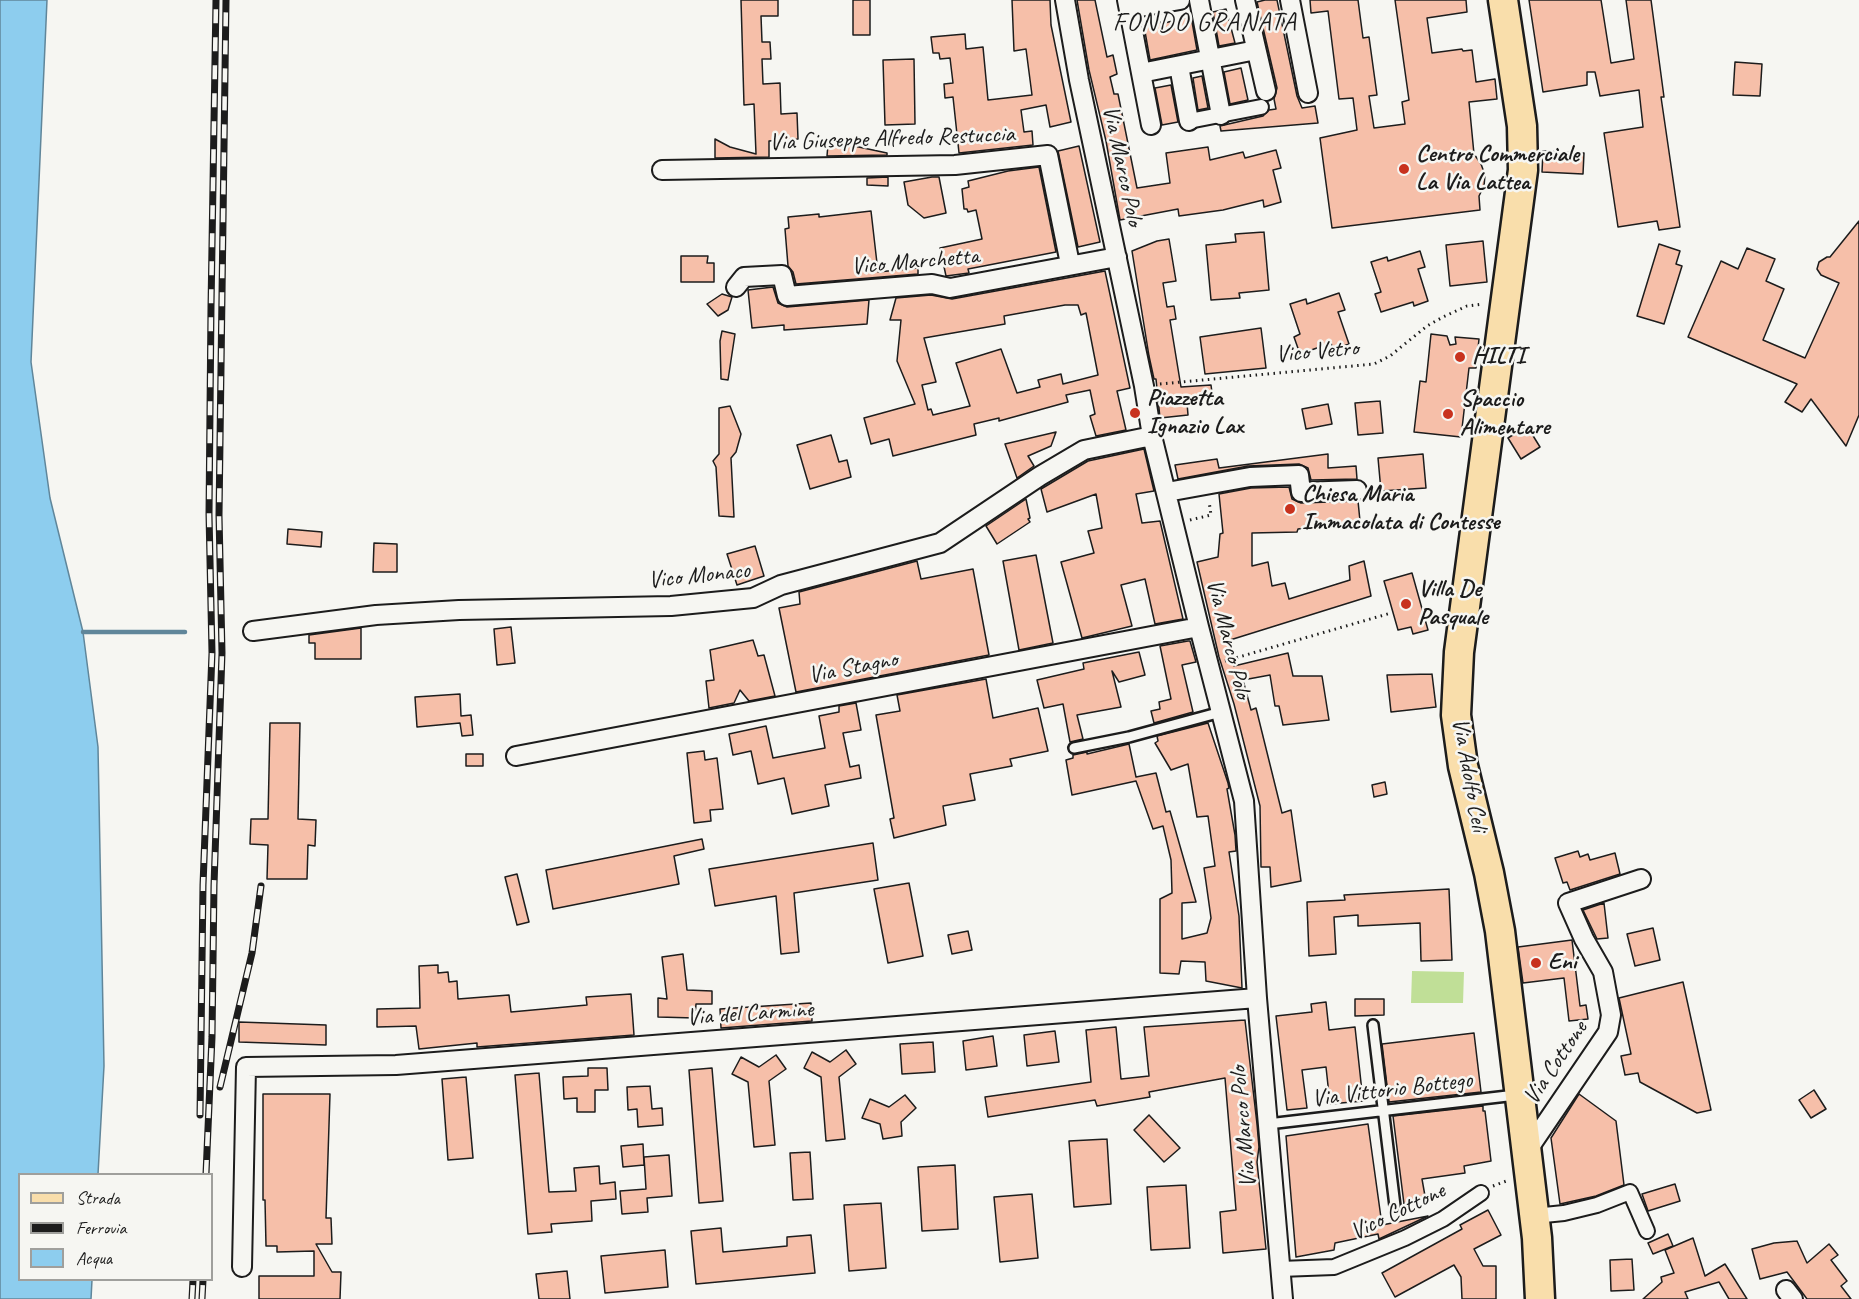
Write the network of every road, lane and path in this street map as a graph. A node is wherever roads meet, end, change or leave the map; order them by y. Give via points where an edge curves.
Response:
1 (1065, 0) edge
2 (1180, 0) edge
3 (1199, 0) edge
4 (1245, 0) edge
5 (1290, 0) edge
6 (1503, 0) edge
7 (1128, 5) edge
8 (1256, 50) junction
9 (1210, 60) junction
10 (1179, 66) junction
11 (1141, 73) junction
12 (1308, 93) dead end
13 (1264, 99) joint
14 (1221, 115) junction
15 (1189, 120) joint
16 (1151, 125) dead end
17 (662, 170) dead end
18 (1117, 256) junction
19 (1070, 264) junction
20 (736, 287) dead end
21 (1477, 305) dead end
22 (1144, 386) junction
23 (1152, 436) junction
24 (1206, 485) junction
25 (1358, 490) dead end
26 (1167, 492) junction
27 (1188, 521) dead end
28 (1390, 613) dead end
29 (1199, 627) junction
30 (253, 631) dead end
31 (1209, 667) junction
32 (1221, 712) junction
33 (1074, 748) dead end
34 (516, 756) dead end
35 (1641, 879) dead end
36 (1257, 998) junction
37 (1373, 1025) dead end
38 (1520, 1095) junction
39 (1383, 1110) junction
40 (1268, 1124) junction
41 (1528, 1163) junction
42 (1481, 1193) joint
43 (1395, 1206) dead end
44 (1534, 1216) junction
45 (1647, 1231) dead end
46 (242, 1267) dead end
47 (1280, 1269) junction
48 (1283, 1299) edge
49 (1540, 1299) edge

1 - 18 street, Via Marco Polo
2 - 7 street
3 - 9 street
4 - 8 street
5 - 12 street
6 - 38 main road, Via Adolfo Celi via 1522,126 1523,170 1459,652 1456,715 1463,766 1498,917
7 - 11 street
8 - 9 street
8 - 13 street
9 - 10 street
9 - 14 street
10 - 11 street
10 - 15 street
11 - 16 street
13 - 14 street
14 - 15 street
17 - 19 street, Via Giuseppe Alfredo Restuccia via 955,165 1048,155
18 - 19 street, Vico Marchetta
18 - 22 street, Via Marco Polo
19 - 20 street, Vico Marchetta via 950,288 932,284 786,296 782,275 744,278
21 - 22 path, Vico Vetro via 1443,317 1374,364
22 - 23 street, Via Marco Polo
23 - 26 street, Via Marco Polo
23 - 30 street, Vico Monaco via 1084,450 940,543 781,585 753,598 671,606 447,610
24 - 25 street via 1250,477 1299,475 1301,492
24 - 26 street
24 - 27 path via 1211,515
26 - 29 street, Via Marco Polo
28 - 31 path
29 - 31 street, Via Marco Polo
29 - 34 street, Via Stagno
31 - 32 street, Via Marco Polo
32 - 33 lane
32 - 36 street, Via Marco Polo via 1245,801
35 - 41 street, Via Cottone via 1568,903 1603,972 1611,1015 1608,1032
36 - 40 street, Via Marco Polo
36 - 46 street, Via del Carmine via 396,1065 246,1067
37 - 39 lane
38 - 39 lane, Via Vittorio Bottego
38 - 41 main road, Via Adolfo Celi
39 - 40 lane, Via Vittorio Bottego
39 - 43 lane
40 - 47 street, Via Marco Polo
41 - 42 path, Vico Cottone
41 - 44 main road, Via Adolfo Celi
42 - 47 street, Vico Cottone via 1443,1219 1405,1238 1334,1266
44 - 45 street via 1564,1213 1630,1192
44 - 49 main road, Via Adolfo Celi
47 - 48 street, Via Marco Polo

